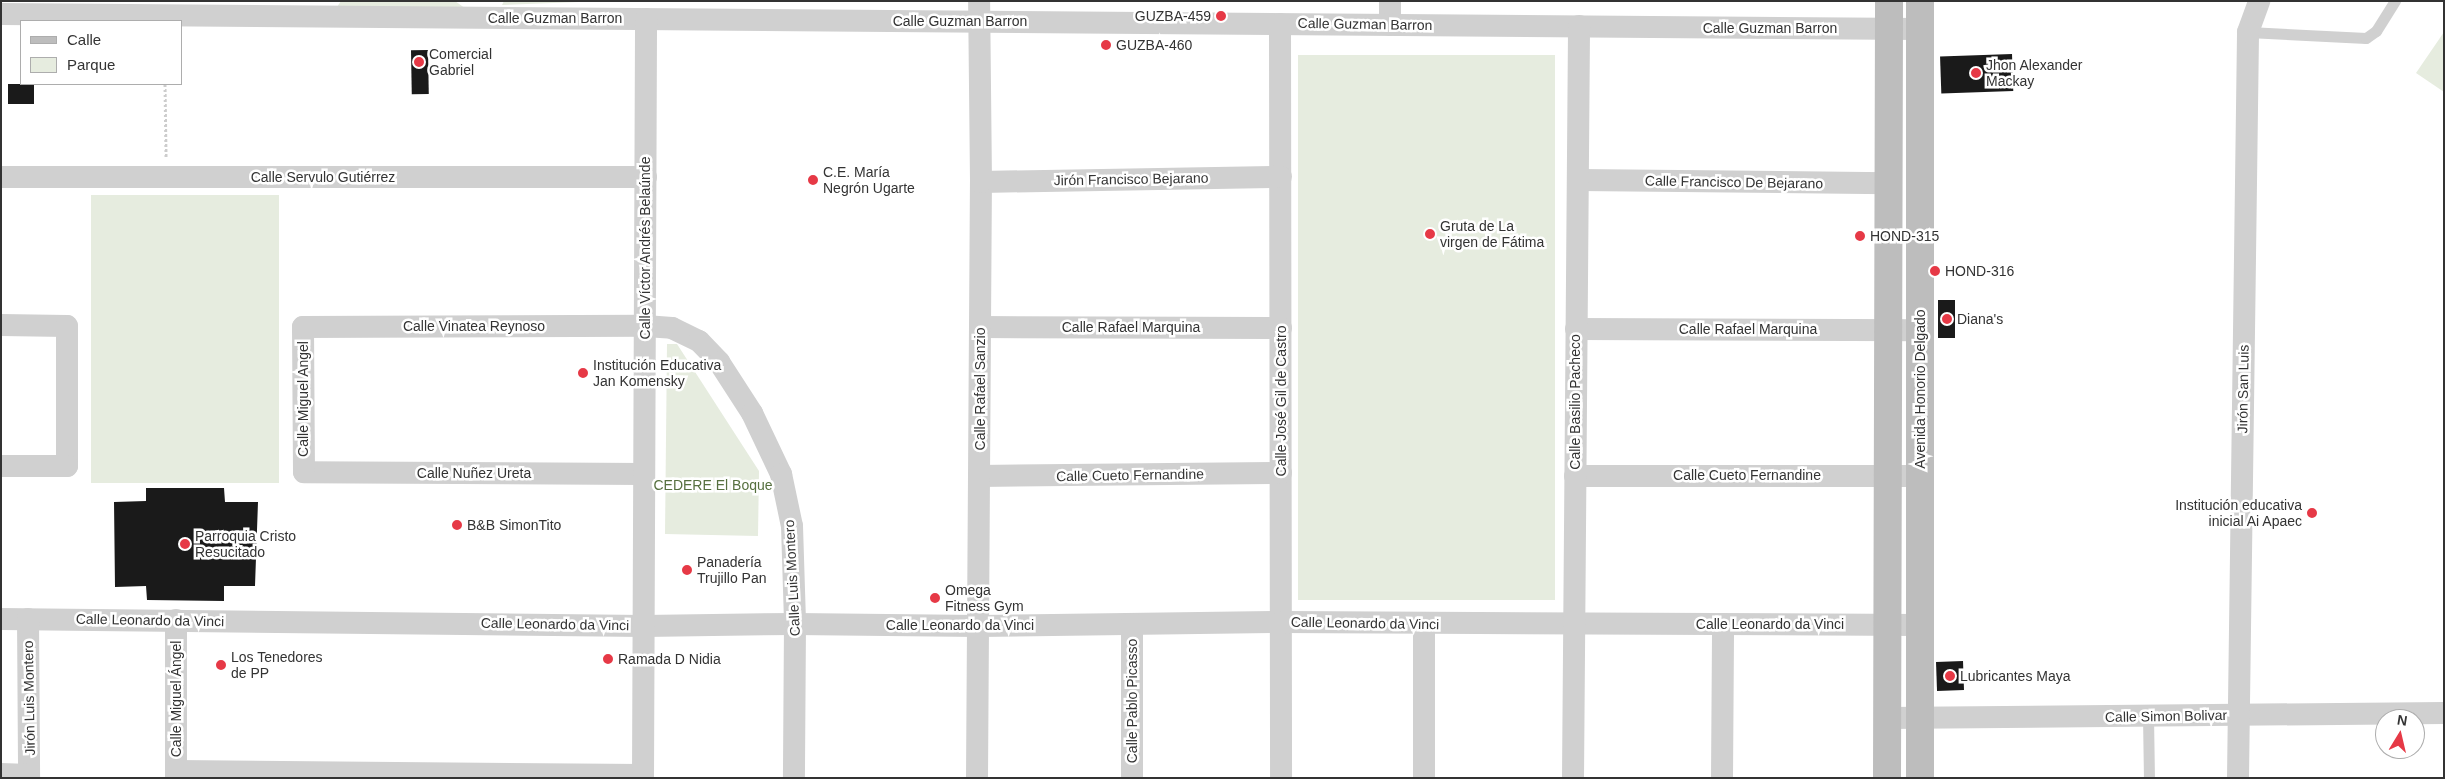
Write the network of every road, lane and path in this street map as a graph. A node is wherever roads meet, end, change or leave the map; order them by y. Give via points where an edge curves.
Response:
1 (293, 1) edge
2 (1390, 1) edge
3 (1889, 1) edge
4 (1920, 1) edge
5 (2259, 1) edge
6 (2395, 1) edge
7 (321, 9) edge
8 (695, 10) edge
9 (979, 11) edge
10 (1, 14) edge
11 (646, 19) junction
12 (1280, 24) junction
13 (1390, 25) junction
14 (1579, 26) junction
15 (1889, 28) junction
16 (1919, 29) junction
17 (2248, 32) junction
18 (165, 85) edge
19 (1, 177) edge
20 (166, 177) junction
21 (646, 177) junction
22 (1280, 177) junction
23 (1578, 180) junction
24 (981, 182) junction
25 (1888, 183) junction
26 (1, 325) edge
27 (645, 326) junction
28 (303, 327) joint
29 (980, 327) junction
30 (1281, 328) junction
31 (1576, 329) junction
32 (1888, 329) junction
33 (1920, 330) junction
34 (1, 466) edge
35 (304, 472) joint
36 (1281, 473) junction
37 (644, 474) junction
38 (1886, 475) junction
39 (979, 476) junction
40 (1575, 476) junction
41 (1920, 476) junction
42 (1, 619) edge
43 (28, 619) junction
44 (176, 620) junction
45 (1282, 622) junction
46 (1574, 622) junction
47 (796, 624) junction
48 (1132, 624) junction
49 (1424, 624) junction
50 (1723, 624) junction
51 (1887, 625) junction
52 (644, 626) junction
53 (978, 626) junction
54 (1919, 626) junction
55 (2444, 713) edge
56 (2238, 715) junction
57 (2148, 716) junction
58 (1888, 718) junction
59 (1920, 718) junction
60 (1, 774) edge
61 (176, 775) edge
62 (334, 775) edge
63 (30, 776) edge
64 (478, 776) edge
65 (643, 776) edge
66 (794, 778) edge
67 (978, 778) edge
68 (1132, 778) edge
69 (1281, 778) edge
70 (1424, 778) edge
71 (1573, 778) edge
72 (1722, 778) edge
73 (1887, 778) edge
74 (1920, 778) edge
75 (2149, 778) edge
76 (2238, 778) edge

1 - 7 street
2 - 13 street
3 - 15 street
4 - 16 street, Avenida Honorio Delgado
5 - 17 street, Jirón San Luis
6 - 17 lane via 2376,32 2366,38
7 - 10 street, Calle Guzman Barron
7 - 11 street, Calle Guzman Barron
8 - 9 street, Calle Guzman Barron
8 - 11 street, Calle Guzman Barron
9 - 12 street, Calle Guzman Barron
9 - 24 street, Calle Rafael Sanzio
11 - 21 street, Calle Víctor Andrés Belaúnde
12 - 13 street, Calle Guzman Barron
12 - 22 street, Calle José Gil de Castro
13 - 14 street, Calle Guzman Barron
14 - 15 street, Calle Guzman Barron
14 - 23 street, Calle Basilio Pacheco
15 - 16 street, Calle Guzman Barron
15 - 25 street
16 - 33 street, Avenida Honorio Delgado
17 - 56 street, Jirón San Luis
18 - 20 path
19 - 20 street, Calle Servulo Gutiérrez
20 - 21 street, Calle Servulo Gutiérrez
21 - 27 street, Calle Víctor Andrés Belaúnde
22 - 24 street, Jirón Francisco Bejarano
22 - 30 street, Calle José Gil de Castro
23 - 25 street, Calle Francisco De Bejarano
23 - 31 street, Calle Basilio Pacheco
24 - 29 street, Calle Rafael Sanzio
25 - 32 street
26 - 34 street via 67,326 67,466
27 - 28 street, Calle Vinatea Reynoso
27 - 37 street, Calle Víctor Andrés Belaúnde
27 - 47 street, Calle Luis Montero via 672,328 699,341 719,362 752,413 781,474 792,526
28 - 35 street, Calle Miguel Angel
29 - 30 street, Calle Rafael Marquina
29 - 39 street, Calle Rafael Sanzio
30 - 36 street, Calle José Gil de Castro
31 - 32 street, Calle Rafael Marquina
31 - 40 street, Calle Basilio Pacheco
32 - 33 street, Calle Rafael Marquina
32 - 38 street
33 - 41 street, Avenida Honorio Delgado
35 - 37 street, Calle Nuñez Ureta
36 - 39 street, Calle Cueto Fernandine
36 - 45 street, Calle José Gil de Castro
37 - 52 street, Calle Víctor Andrés Belaúnde
38 - 40 street, Calle Cueto Fernandine
38 - 41 street, Calle Cueto Fernandine
38 - 51 street
39 - 53 street, Calle Rafael Sanzio
40 - 46 street, Calle Basilio Pacheco
41 - 54 street, Avenida Honorio Delgado
42 - 43 street, Calle Leonardo da Vinci
43 - 44 street, Calle Leonardo da Vinci
43 - 63 street, Jirón Luis Montero
44 - 52 street, Calle Leonardo da Vinci
44 - 61 street, Calle Miguel Ángel
45 - 48 street, Calle Leonardo da Vinci
45 - 49 street, Calle Leonardo da Vinci
45 - 69 street, Calle José Gil de Castro
46 - 49 street, Calle Leonardo da Vinci
46 - 50 street, Calle Leonardo da Vinci
46 - 71 street, Calle Basilio Pacheco
47 - 52 street, Calle Leonardo da Vinci
47 - 53 street, Calle Leonardo da Vinci
47 - 66 street, Calle Luis Montero
48 - 53 street, Calle Leonardo da Vinci
48 - 68 street, Calle Pablo Picasso
49 - 70 street
50 - 51 street, Calle Leonardo da Vinci
50 - 72 street
51 - 54 street, Calle Leonardo da Vinci
51 - 58 street
52 - 65 street, Calle Víctor Andrés Belaúnde
53 - 67 street, Calle Rafael Sanzio
54 - 59 street, Avenida Honorio Delgado
55 - 56 street, Calle Simon Bolivar
56 - 57 street, Calle Simon Bolivar
56 - 76 street, Jirón San Luis
57 - 59 street, Calle Simon Bolivar
57 - 75 lane
58 - 59 street, Calle Simon Bolivar
58 - 73 street
59 - 74 street, Avenida Honorio Delgado
60 - 63 street
61 - 62 street
62 - 64 street
64 - 65 street

